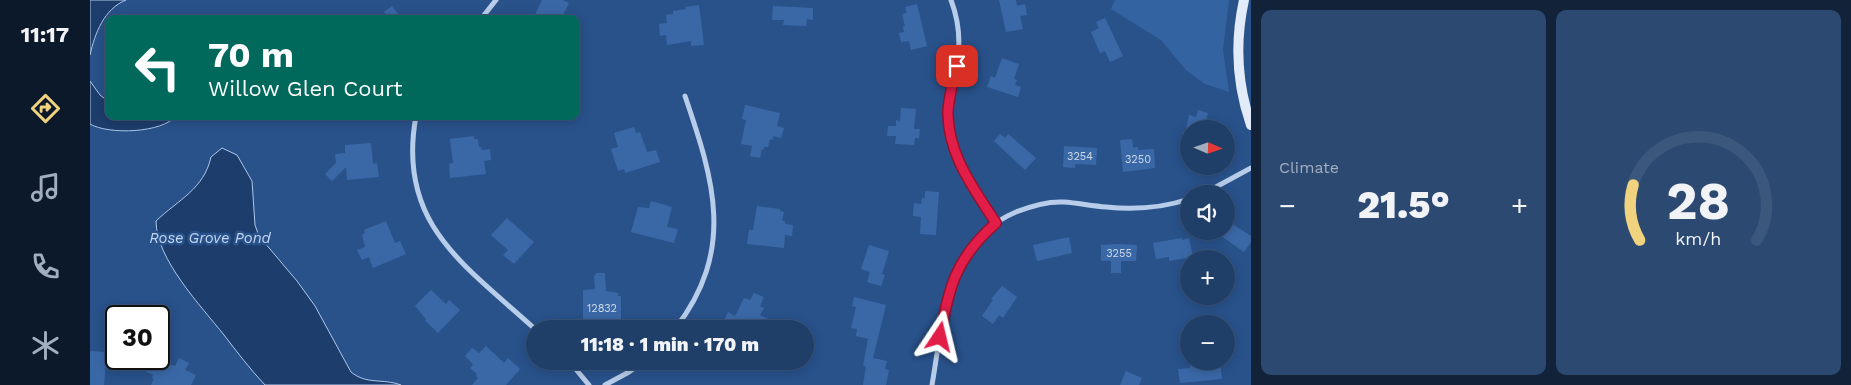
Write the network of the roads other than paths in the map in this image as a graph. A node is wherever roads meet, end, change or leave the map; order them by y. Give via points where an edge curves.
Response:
1 (496, 0) edge
2 (951, 0) edge
3 (1244, 0) edge
4 (484, 15) edge
5 (685, 96) dead end
6 (415, 120) edge
7 (1251, 125) edge
8 (1251, 168) edge
9 (1220, 185) edge
10 (1180, 201) edge
11 (996, 223) junction
12 (682, 320) edge
13 (526, 321) edge
14 (576, 370) edge
15 (631, 370) edge
16 (588, 385) edge
17 (605, 385) edge
18 (932, 385) edge

1 - 4 street
2 - 11 street via 959,48 950,94 952,146 959,164
3 - 7 street via 1238,25 1238,46 1242,91
5 - 12 street via 713,191 715,224 700,287
6 - 13 street via 411,148 413,173 431,226 456,257
8 - 9 street
10 - 11 street via 1138,209 1046,203 1031,206
11 - 18 street via 969,250 950,286
14 - 16 street
15 - 17 street

